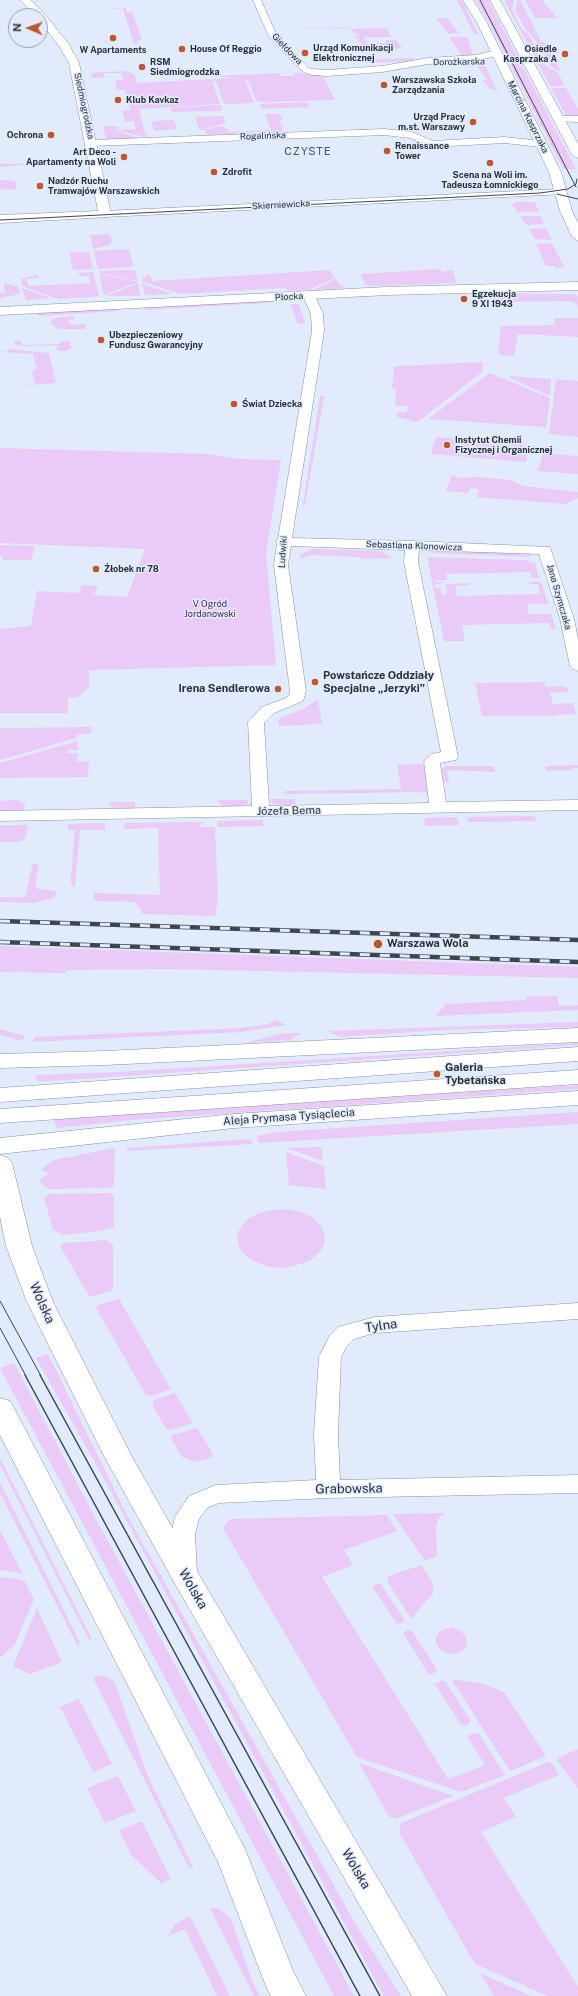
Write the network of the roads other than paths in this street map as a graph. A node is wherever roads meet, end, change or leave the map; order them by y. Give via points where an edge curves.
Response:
1 (25, 0) edge
2 (257, 0) edge
3 (468, 0) edge
4 (495, 0) edge
5 (34, 5) edge
6 (496, 53) junction
7 (416, 63) junction
8 (501, 64) junction
9 (312, 72) joint
10 (559, 119) junction
11 (578, 119) edge
12 (535, 132) junction
13 (91, 143) junction
14 (430, 143) junction
15 (542, 144) junction
16 (578, 155) edge
17 (561, 192) junction
18 (105, 214) junction
19 (0, 219) edge
20 (578, 237) edge
21 (578, 286) edge
22 (308, 296) junction
23 (0, 311) edge
24 (283, 542) junction
25 (413, 546) junction
26 (545, 550) joint
27 (578, 666) edge
28 (578, 805) edge
29 (438, 807) junction
30 (261, 811) junction
31 (0, 816) edge
32 (578, 1035) edge
33 (578, 1054) edge
34 (0, 1061) edge
35 (578, 1077) edge
36 (0, 1095) edge
37 (578, 1098) edge
38 (0, 1116) edge
39 (0, 1146) edge
40 (0, 1162) edge
41 (578, 1311) edge
42 (0, 1408) edge
43 (578, 1484) edge
44 (328, 1489) junction
45 (184, 1574) junction
46 (289, 1996) edge
47 (430, 1996) edge

1 - 5 main road, Siedmiogrodzka
2 - 9 street, Giełdowa via 272,35 306,70
3 - 6 main road, Marcina Kasprzaka
4 - 10 main road
5 - 13 main road, Siedmiogrodzka via 74,63
6 - 7 street, Dorożkarska via 476,58
6 - 8 main road, Marcina Kasprzaka
7 - 8 street, Dorożkarska via 482,61
7 - 9 street, Dorożkarska via 375,70
8 - 12 main road, Marcina Kasprzaka
10 - 11 street
10 - 16 main road
12 - 14 street via 511,137
12 - 15 main road, Marcina Kasprzaka
13 - 14 street, Rogalińska via 381,132 404,134
13 - 18 main road, Siedmiogrodzka
14 - 15 street via 504,140
15 - 17 main road, Marcina Kasprzaka
17 - 18 street, Skierniewicka
17 - 20 main road, Marcina Kasprzaka via 566,211
18 - 19 main road, Skierniewicka
21 - 22 main road, Płocka
22 - 23 main road, Płocka
22 - 24 street, Ludwiki via 317,314 318,331
24 - 25 street, Sebastiana Klonowicza
24 - 30 street, Ludwiki via 281,565 298,692 292,701 268,710 256,722
25 - 26 street, Sebastiana Klonowicza
25 - 29 street via 411,562 450,756 438,757 432,761
26 - 27 street, Jana Szymczaka via 567,619
28 - 29 street, Józefa Bema
29 - 30 street, Józefa Bema
30 - 31 street, Józefa Bema
32 - 34 main road via 113,1058
33 - 36 main road
35 - 38 main road, Aleja Prymasa Tysiąclecia
37 - 39 main road, Aleja Prymasa Tysiąclecia via 234,1121
40 - 45 main road, Wolska via 19,1246 40,1302 118,1456
41 - 44 street, Tylna via 375,1325 346,1333 338,1341 330,1357 326,1434
42 - 46 main road via 233,1858 279,1978
43 - 44 street, Grabowska
44 - 45 street, Grabowska via 216,1494 198,1502 188,1517 183,1534
45 - 47 main road, Wolska

